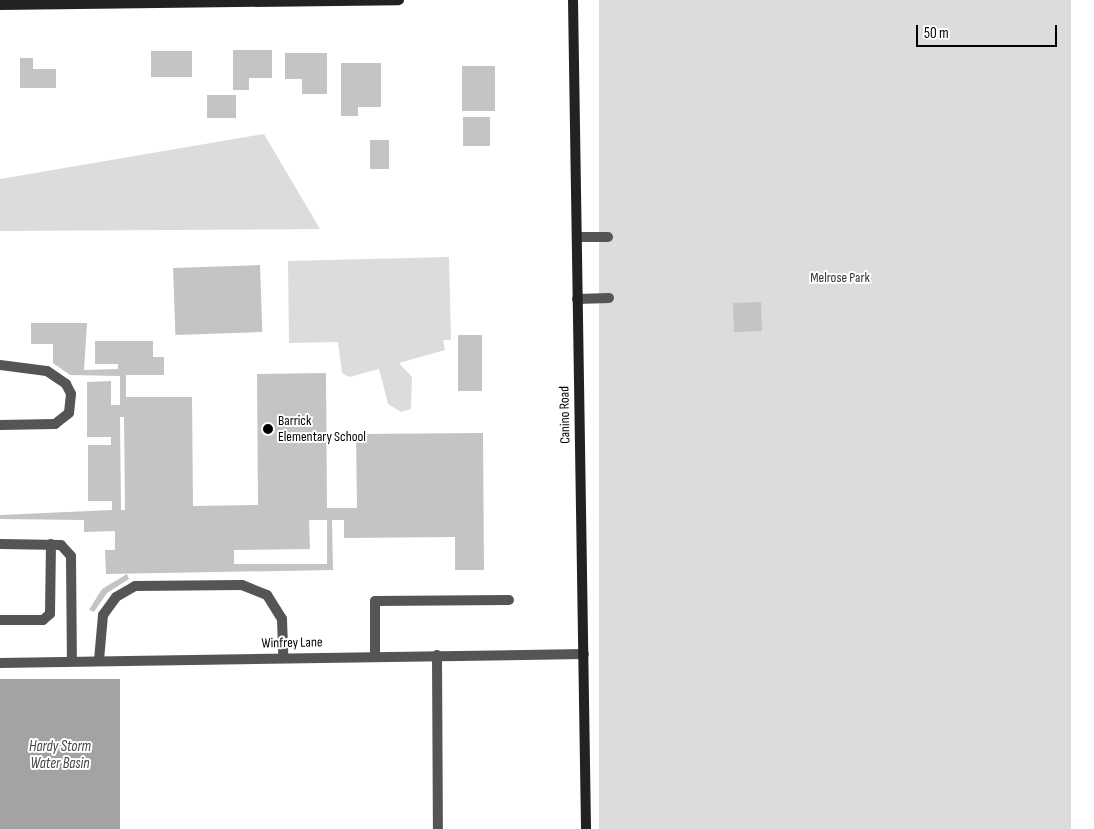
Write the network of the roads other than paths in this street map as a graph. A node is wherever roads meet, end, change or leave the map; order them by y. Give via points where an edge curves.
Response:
1 (398, 0) edge
2 (573, 0) edge
3 (0, 5) edge
4 (608, 237) dead end
5 (577, 238) junction
6 (609, 298) dead end
7 (577, 299) junction
8 (0, 365) edge
9 (0, 425) edge
10 (0, 544) edge
11 (50, 544) junction
12 (509, 600) dead end
13 (0, 620) edge
14 (584, 654) junction
15 (437, 655) junction
16 (283, 656) junction
17 (375, 656) junction
18 (99, 660) junction
19 (72, 661) junction
20 (0, 663) edge
21 (438, 829) edge
22 (586, 829) edge

1 - 3 street
2 - 5 street, Canino Road
4 - 5 street
5 - 7 street, Canino Road
6 - 7 street
7 - 14 street, Canino Road
8 - 9 street via 47,371 66,384 71,394 69,413 55,424
10 - 11 street
11 - 13 street via 50,614 43,620
11 - 19 street via 61,545 71,556
12 - 17 street via 375,601
14 - 15 street, Winfrey Lane
14 - 22 street, Canino Road
15 - 17 street, Winfrey Lane
15 - 21 street
16 - 17 street, Winfrey Lane
16 - 18 street, Winfrey Lane
16 - 18 street via 282,619 267,595 242,586 135,586 116,597 103,615
18 - 19 street, Winfrey Lane
19 - 20 street, Winfrey Lane

